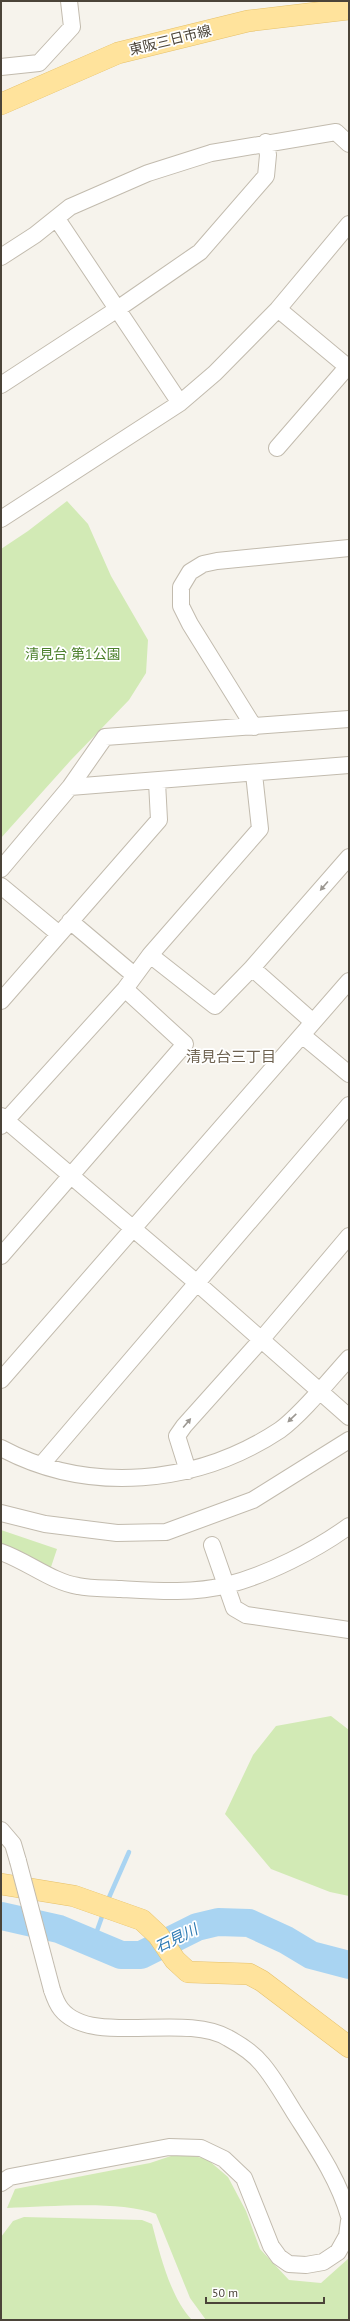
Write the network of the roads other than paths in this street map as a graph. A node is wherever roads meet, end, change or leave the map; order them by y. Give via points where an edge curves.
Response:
1 (69, 1) edge
2 (349, 9) edge
3 (1, 67) edge
4 (1, 104) edge
5 (266, 142) junction
6 (349, 144) edge
7 (57, 219) junction
8 (349, 224) edge
9 (1, 257) edge
10 (278, 309) junction
11 (116, 310) junction
12 (349, 367) edge
13 (1, 385) edge
14 (180, 403) junction
15 (277, 448) dead end
16 (1, 519) edge
17 (349, 548) edge
18 (349, 719) edge
19 (254, 727) junction
20 (349, 765) edge
21 (254, 774) junction
22 (157, 782) junction
23 (70, 787) junction
24 (349, 856) edge
25 (1, 869) edge
26 (1, 886) edge
27 (70, 921) junction
28 (59, 934) junction
29 (150, 955) junction
30 (252, 968) junction
31 (134, 976) junction
32 (349, 981) edge
33 (125, 989) junction
34 (1, 1001) edge
35 (313, 1022) junction
36 (302, 1035) junction
37 (349, 1074) edge
38 (349, 1105) edge
39 (3, 1121) edge
40 (72, 1175) junction
41 (133, 1230) junction
42 (349, 1236) edge
43 (1, 1256) edge
44 (197, 1283) junction
45 (261, 1340) junction
46 (349, 1358) edge
47 (1, 1380) edge
48 (320, 1391) junction
49 (349, 1417) edge
50 (349, 1440) edge
51 (1, 1448) edge
52 (42, 1464) junction
53 (188, 1471) junction
54 (1, 1513) edge
55 (349, 1526) edge
56 (212, 1545) dead end
57 (1, 1552) edge
58 (226, 1585) junction
59 (349, 1630) edge
60 (1, 1830) edge
61 (1, 1884) edge
62 (349, 2047) edge
63 (1, 2183) edge
64 (349, 2216) edge
65 (349, 2221) edge

1 - 3 street via 72,27 39,63
2 - 4 main road, 東阪三日市線 via 248,21 118,53
5 - 6 street via 336,132
5 - 7 street via 211,153 148,173 70,207
5 - 11 street via 266,176 200,252
7 - 9 street
7 - 11 street
8 - 10 street
10 - 12 street
10 - 14 street via 216,373
11 - 13 street
11 - 14 street
12 - 15 street
14 - 16 street
17 - 19 street via 202,564 190,572 181,587 181,606 190,624
18 - 19 street
19 - 23 street via 106,737
20 - 21 street
21 - 22 street
21 - 29 street via 260,829
22 - 23 street
22 - 27 street via 159,820
23 - 25 street
24 -> 30 street
26 - 28 street
27 - 28 street
27 - 31 street
28 - 34 street
29 - 30 street via 215,1006
29 - 31 street
30 - 35 street
31 - 33 street
32 - 35 street
33 - 39 street
33 - 40 street via 186,1044
35 - 36 street
36 - 37 street
36 - 41 street
38 - 44 street
39 - 40 street
40 - 41 street
40 - 43 street
41 - 44 street
41 - 47 street
42 - 45 street
44 - 45 street
44 - 52 street
45 - 48 street
53 -> 45 street via 177,1436
46 - 48 street
48 - 49 street
48 -> 53 street via 281,1429 236,1455
50 - 54 street via 253,1500 166,1532 116,1533 45,1524
51 - 52 street
52 - 53 street via 69,1474 96,1478 136,1479
55 - 58 street via 291,1560
56 - 58 street
57 - 58 street via 78,1586 163,1591
58 - 59 street via 234,1608 246,1615
60 - 64 street, bridge via 13,1844 52,1990 61,2009 79,2023 99,2027 197,2028 227,2037 261,2063 278,2086 322,2155 338,2186
61 - 62 main road via 74,1896 142,1920 158,1935 175,1960 188,1972 249,1974 262,1981
63 - 65 street via 10,2177 119,2155 169,2147 201,2148 224,2159 244,2178 271,2246 279,2257 289,2264 323,2262 338,2252 347,2236

